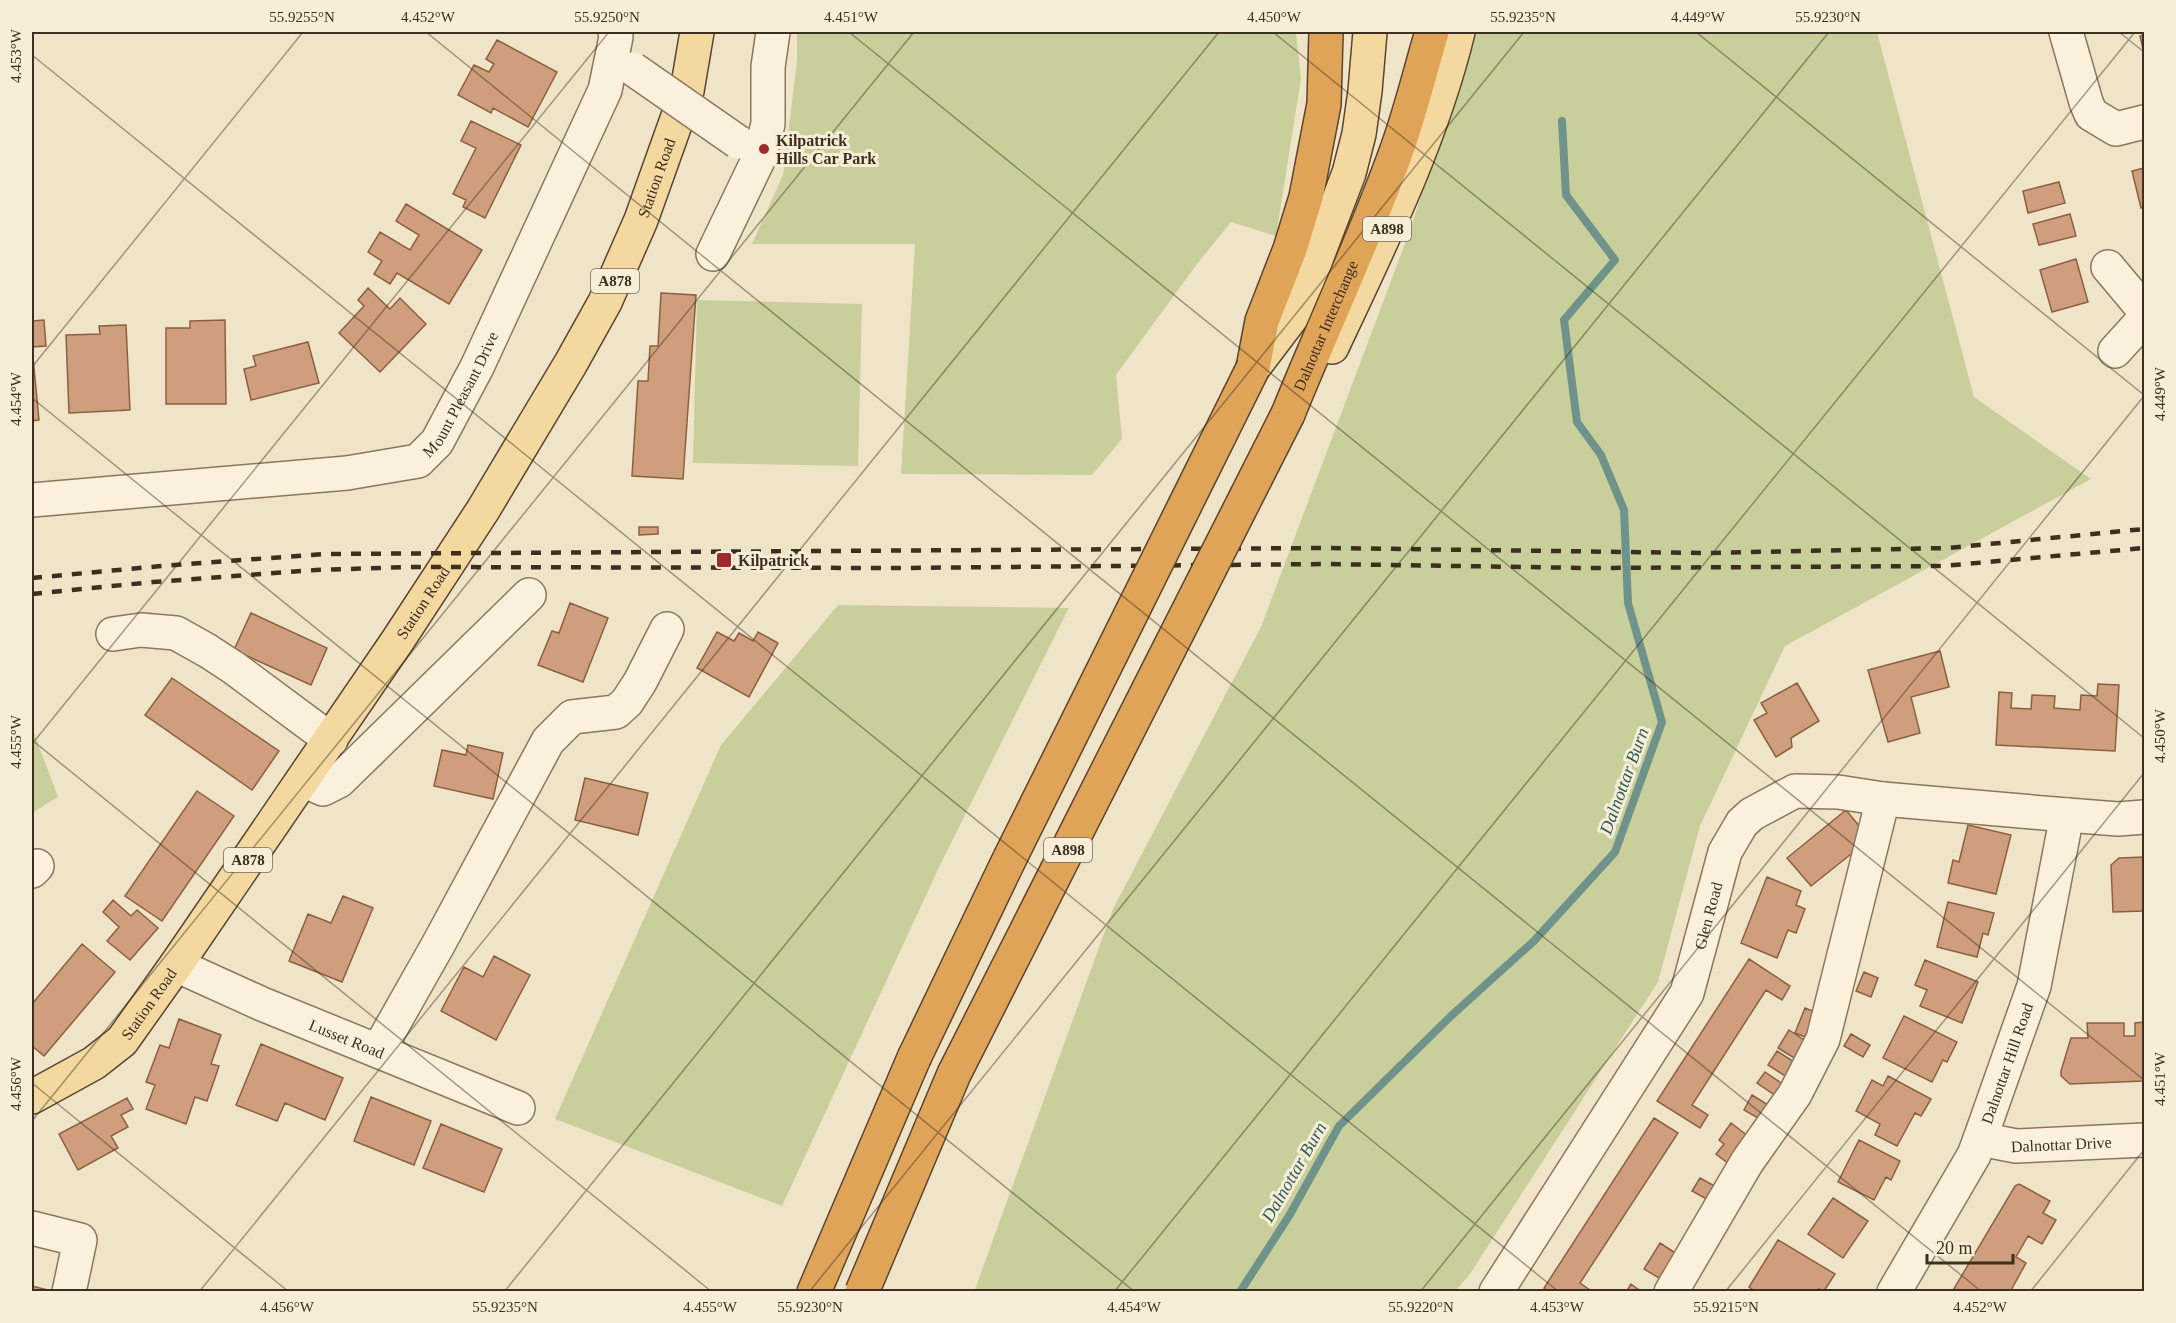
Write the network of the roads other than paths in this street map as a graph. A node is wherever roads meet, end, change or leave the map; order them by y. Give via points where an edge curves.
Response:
1 (697, 32) edge
2 (773, 32) edge
3 (1326, 32) edge
4 (1370, 32) edge
5 (1432, 32) edge
6 (1458, 32) edge
7 (2066, 32) edge
8 (620, 52) edge
9 (2145, 122) edge
10 (749, 150) junction
11 (714, 254) dead end
12 (2108, 267) dead end
13 (2145, 310) edge
14 (2145, 319) edge
15 (2115, 351) dead end
16 (1253, 368) junction
17 (1288, 414) junction
18 (32, 500) edge
19 (529, 595) dead end
20 (667, 629) dead end
21 (113, 634) dead end
22 (331, 740) junction
23 (303, 780) junction
24 (1884, 799) junction
25 (2067, 815) junction
26 (2145, 817) edge
27 (176, 965) junction
28 (378, 1051) junction
29 (32, 1096) edge
30 (518, 1108) dead end
31 (1980, 1139) junction
32 (2145, 1140) edge
33 (32, 1228) edge
34 (69, 1292) edge
35 (814, 1292) edge
36 (862, 1292) edge
37 (1496, 1292) edge
38 (1671, 1292) edge
39 (1894, 1292) edge

1 - 22 main road, Station Road / A878 via 687,91 661,169 605,302 483,510
2 - 10 street via 768,67 768,124
3 - 16 highway, A898 via 1324,104 1306,197 1262,321
4 - 16 main road, A898 via 1359,134 1343,191 1291,318
5 - 17 highway, Dalnottar Interchange / A898 via 1396,153
6 - 17 main road, A898 via 1416,163 1322,369
7 - 9 street via 2091,114 2116,129
8 - 10 street, bridge
8 - 18 street, Mount Pleasant Drive via 477,367 438,442 418,461 347,473
10 - 11 street
12 - 13 street
14 - 15 street
16 - 35 highway, A898, bridge via 914,1058
17 - 36 highway, A898, bridge via 954,1074
19 - 23 street via 339,781 322,789
20 - 28 street via 627,702 616,712 572,717 548,741
21 - 22 street via 141,630 176,633 234,668
22 - 23 main road, Station Road / A878
23 - 27 main road, Station Road / A878
24 - 25 street, Glen Road
24 - 37 street, Glen Road via 1795,791 1742,823 1725,852 1687,993
24 - 38 street via 1823,1039 1795,1094 1747,1162
25 - 26 street, Glen Road
25 - 31 street, Dalnottar Hill Road via 2034,986
27 - 28 street, Lusset Road
27 - 29 main road, Station Road / A878 via 122,1041 94,1063
28 - 30 street, Lusset Road
31 - 32 street, Dalnottar Drive via 2016,1146
31 - 39 street, Dalnottar Hill Road
33 - 34 street via 80,1240

